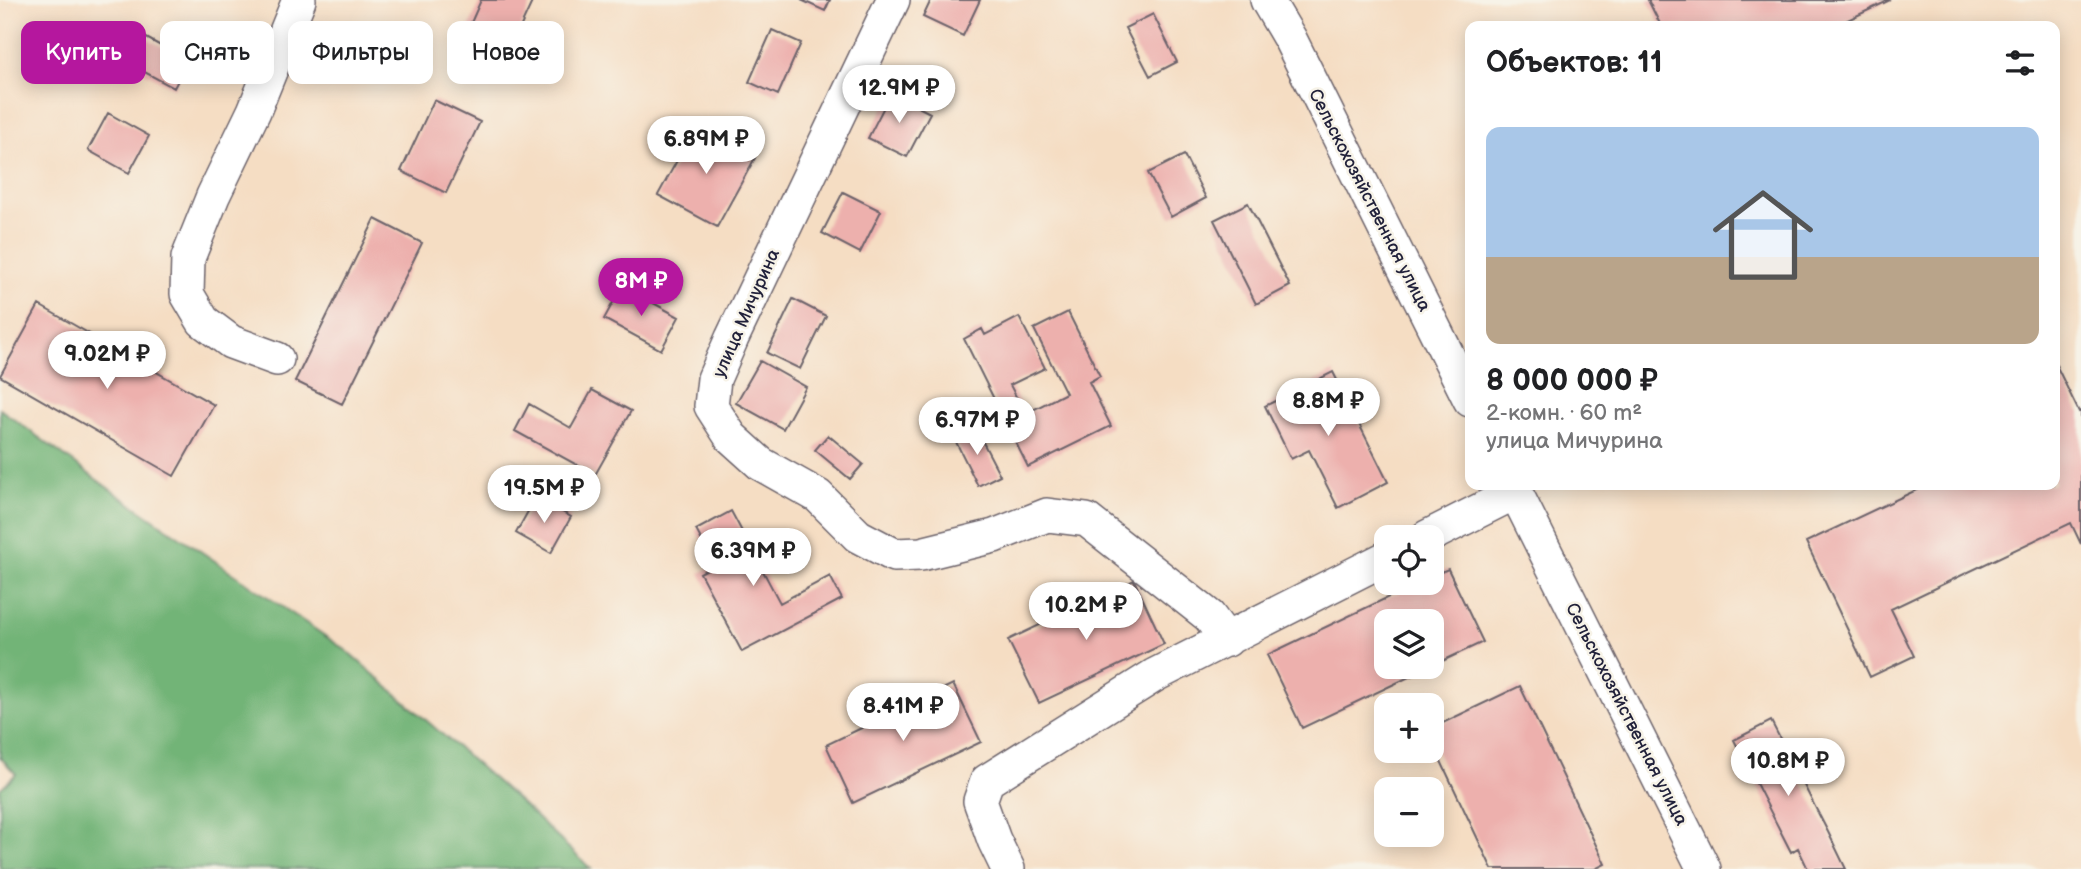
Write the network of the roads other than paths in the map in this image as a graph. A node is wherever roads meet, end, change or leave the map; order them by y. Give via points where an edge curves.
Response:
1 (299, 0) edge
2 (893, 0) edge
3 (1267, 0) edge
4 (277, 359) dead end
5 (1465, 390) edge
6 (1510, 490) edge
7 (1515, 490) edge
8 (1444, 527) edge
9 (1374, 564) edge
10 (1227, 640) junction
11 (1008, 869) edge
12 (1704, 869) edge

1 - 4 street via 188,258 187,294 203,321 231,342
2 - 10 street, улица Мичурина via 732,338 714,379 711,406 731,437 761,464 818,496 858,536 894,555 920,554 994,536 1047,515 1087,520 1209,616
3 - 5 street, Сельскохозяйственная улица
6 - 8 street
7 - 12 street, Сельскохозяйственная улица
9 - 10 street
10 - 11 street via 1155,675 987,781 980,801

